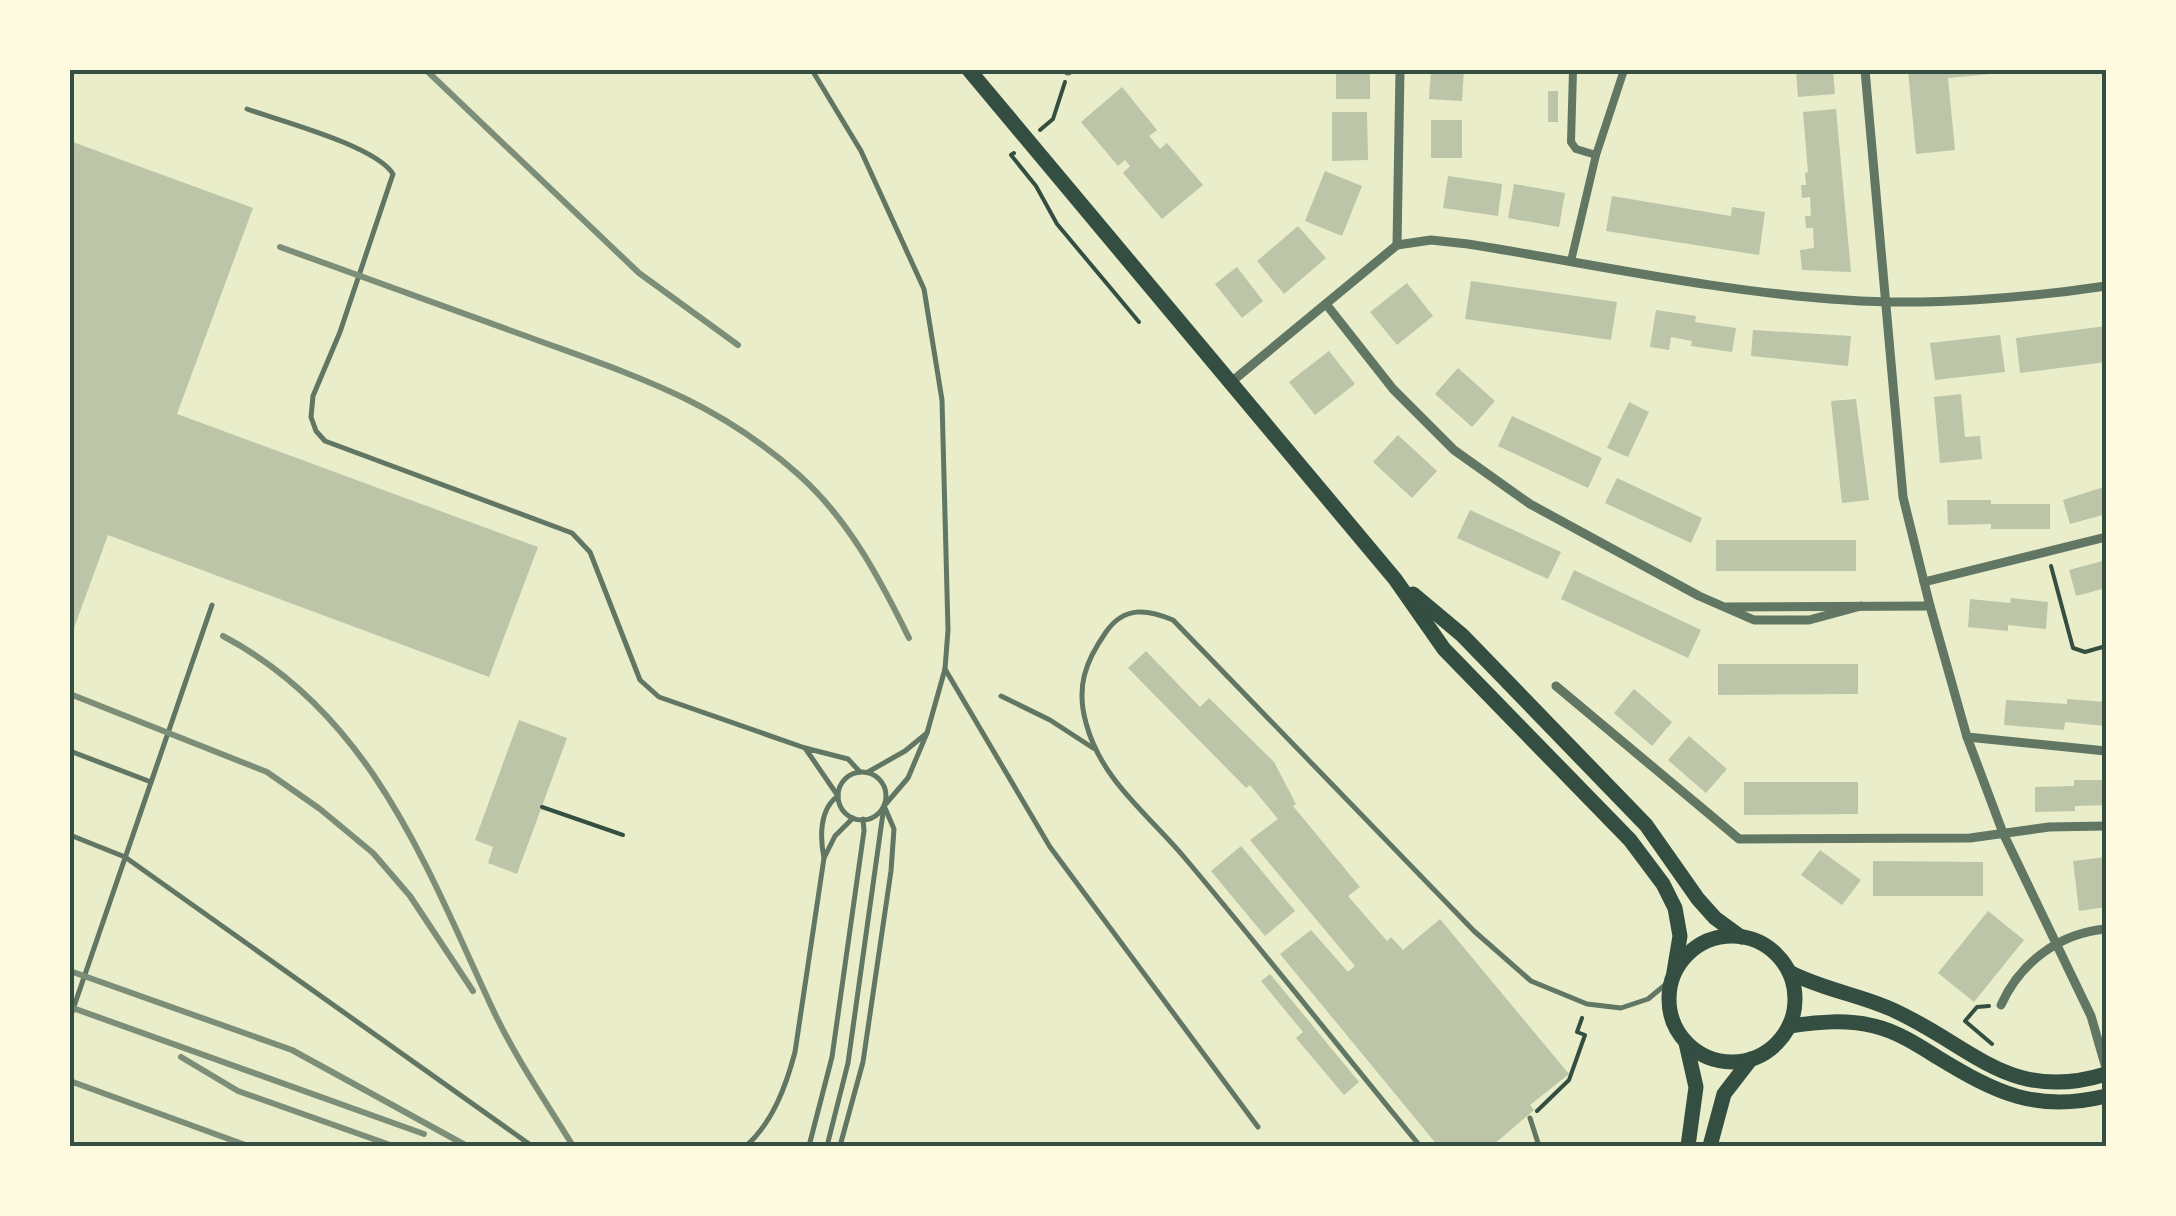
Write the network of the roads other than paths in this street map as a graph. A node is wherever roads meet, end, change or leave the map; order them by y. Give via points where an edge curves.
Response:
1 (812, 70) edge
2 (970, 70) edge
3 (1400, 70) edge
4 (1573, 70) edge
5 (1624, 70) edge
6 (1865, 70) edge
7 (247, 108) dead end
8 (1596, 156) junction
9 (1397, 245) junction
10 (1571, 261) junction
11 (2106, 286) edge
12 (1886, 301) junction
13 (1326, 304) junction
14 (1230, 382) junction
15 (2106, 537) edge
16 (1396, 579) junction
17 (1924, 582) junction
18 (212, 605) dead end
19 (1930, 606) junction
20 (944, 670) junction
21 (1556, 686) dead end
22 (1002, 696) dead end
23 (927, 733) junction
24 (1967, 737) junction
25 (804, 748) junction
26 (70, 750) edge
27 (1096, 750) junction
28 (2106, 752) edge
29 (860, 772) junction
30 (868, 772) junction
31 (151, 782) junction
32 (838, 796) junction
33 (884, 806) junction
34 (853, 818) junction
35 (863, 820) junction
36 (2106, 826) edge
37 (2003, 833) junction
38 (70, 835) edge
39 (125, 857) junction
40 (824, 858) junction
41 (2106, 929) edge
42 (1741, 937) junction
43 (2057, 944) junction
44 (1788, 972) junction
45 (1673, 976) junction
46 (2001, 1005) road end
47 (2091, 1016) junction
48 (70, 1018) edge
49 (1789, 1026) junction
50 (2106, 1033) edge
51 (1686, 1042) junction
52 (1751, 1058) junction
53 (2106, 1070) edge
54 (2106, 1096) edge
55 (1530, 1118) road end
56 (1258, 1127) dead end
57 (532, 1146) edge
58 (746, 1146) edge
59 (809, 1146) edge
60 (827, 1146) edge
61 (840, 1146) edge
62 (1420, 1146) edge
63 (1539, 1146) edge
64 (1688, 1146) edge
65 (1710, 1146) edge

1 - 20 lane via 861,151 924,289 942,400
2 - 14 main road
3 - 9 street
4 - 8 street via 1572,142
5 - 8 street
6 - 12 street
7 - 25 lane via 362,150 393,174 313,396 316,430 325,440 572,533 590,552 649,690
8 - 10 street
9 - 10 street via 1431,240
9 - 13 street
10 - 12 street via 1794,296
11 - 12 street
12 - 17 street via 1903,497
13 - 14 street
13 - 19 street via 1393,389 1454,450 1530,504 1724,607
14 - 16 main road
15 - 17 street
16 - 42 main road via 1462,635 1646,826 1715,918
16 - 45 main road via 1444,649 1630,840 1663,884 1680,936
17 - 19 street
18 - 31 lane
19 - 24 street
20 - 23 lane
20 - 56 lane via 1050,847
21 - 37 street via 1739,839
22 - 27 lane
23 - 30 lane
23 - 33 lane via 908,778
24 - 28 street
24 - 37 street
25 - 29 lane via 848,759
25 - 32 lane
26 - 31 lane
27 - 45 lane via 1080,697 1084,671 1112,622 1131,611 1153,612 1172,620 1531,982 1587,1004 1621,1008 1648,999
27 - 62 lane via 1116,784
29 - 30 lane
29 - 32 lane via 845,778
30 - 33 lane via 885,789
31 - 39 lane
32 - 34 lane
32 - 40 lane via 826,810
33 - 35 lane
33 - 60 lane via 848,1063
33 - 61 lane via 894,829 891,871 863,1062
34 - 35 lane
34 - 40 lane
35 - 59 lane via 832,1057
36 - 37 street
37 - 43 street
38 - 39 lane
39 - 48 lane
39 - 57 lane
40 - 58 lane via 788,1079
41 - 43 street
42 - 44 main road via 1777,955
42 - 45 main road via 1702,944
43 - 46 street via 2031,961
43 - 47 street
44 - 49 main road via 1794,989
44 - 53 main road via 1886,1007 2006,1074 2046,1083 2083,1081
45 - 51 main road via 1668,1000
47 - 50 street
47 - 53 street
49 - 52 main road
49 - 54 main road via 1842,1020 1877,1026 2012,1097 2063,1103
51 - 52 main road via 1716,1060
51 - 64 main road via 1696,1088
52 - 65 main road via 1724,1094
55 - 63 lane

